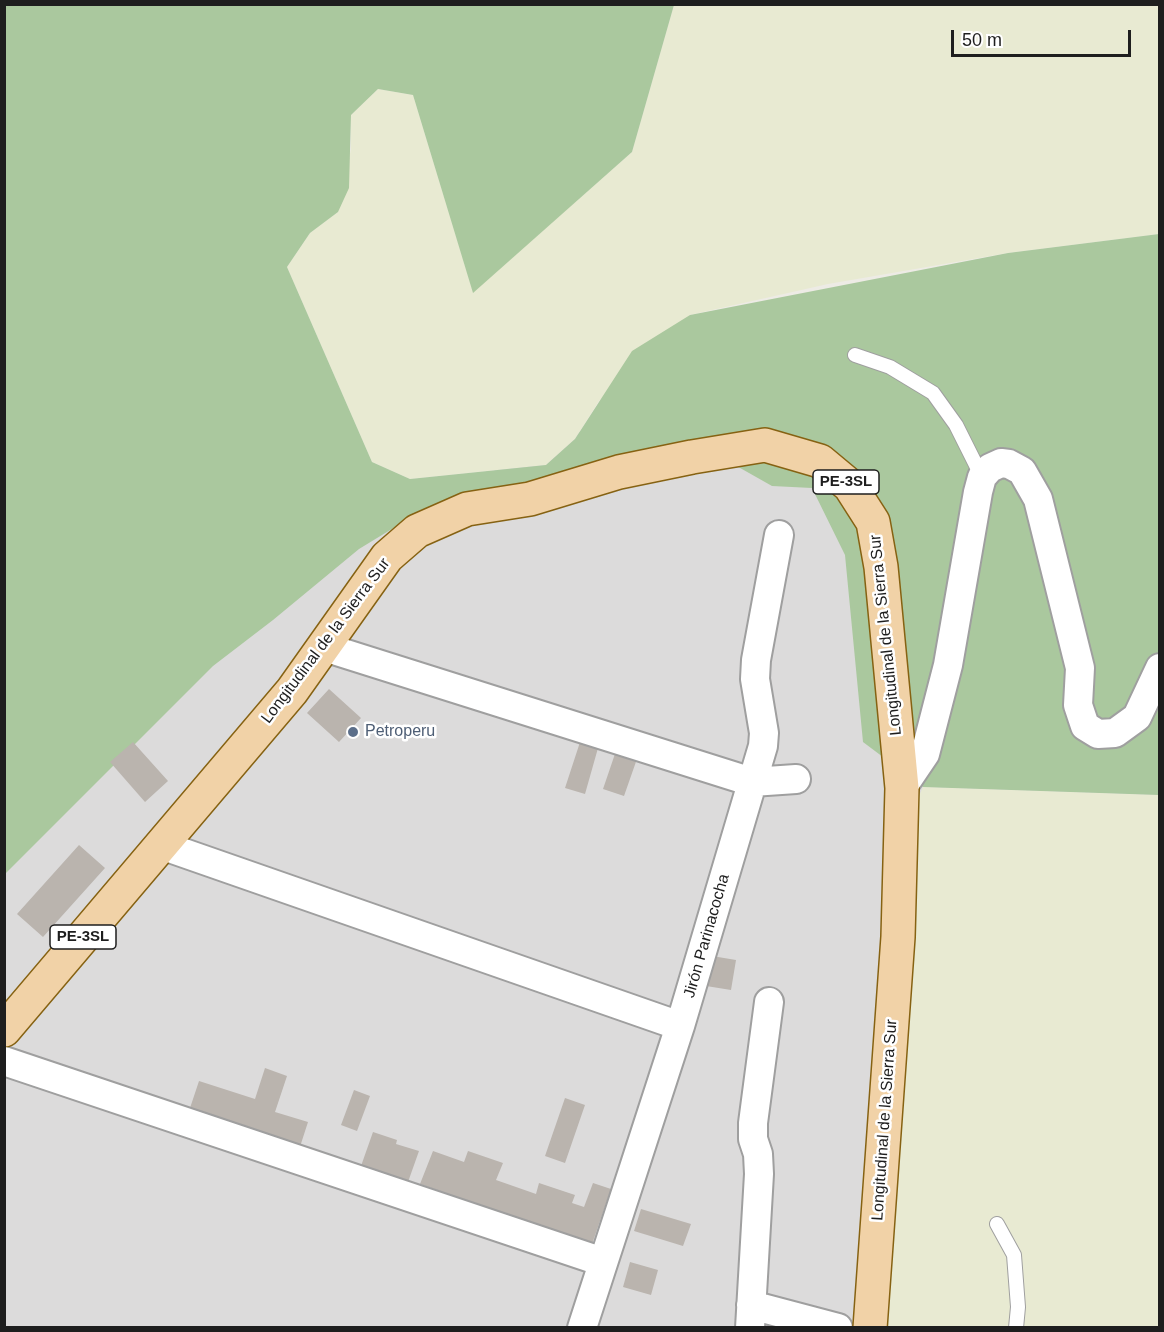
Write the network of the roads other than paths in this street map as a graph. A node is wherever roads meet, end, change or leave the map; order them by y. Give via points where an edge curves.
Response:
1 (855, 355) dead end
2 (982, 477) junction
3 (778, 535) dead end
4 (324, 647) junction
5 (1160, 668) edge
6 (796, 779) dead end
7 (752, 782) junction
8 (902, 788) junction
9 (161, 845) junction
10 (769, 1002) dead end
11 (680, 1026) junction
12 (4, 1030) edge
13 (4, 1061) edge
14 (997, 1224) dead end
15 (603, 1263) junction
16 (751, 1316) edge
17 (582, 1328) edge
18 (838, 1328) edge
19 (870, 1328) edge
20 (1016, 1328) edge

1 - 2 lane via 890,368 933,393 956,425
2 - 5 street via 990,468 1009,464 1022,471 1038,499 1080,668 1078,705 1085,726 1098,734 1115,732 1137,717
2 - 8 street via 945,676 925,754
3 - 7 street, Jirón Parinacocha via 756,660 755,679 764,733
4 - 7 street
4 - 8 main road, Longitudinal de la Sierra Sur / PE-3SL via 387,557 417,531 467,509 530,499 619,472 765,445 820,461 850,486 873,522 881,567
4 - 9 main road, Longitudinal de la Sierra Sur / PE-3SL via 292,691
6 - 7 street
7 - 11 street, Jirón Parinacocha
8 - 19 main road, Longitudinal de la Sierra Sur / PE-3SL via 898,937
9 - 11 street
9 - 12 main road, PE-3SL
10 - 16 street via 753,1123 759,1174
11 - 15 street, Jirón Parinacocha
13 - 15 street
14 - 20 lane via 1014,1255
15 - 17 street, Jirón Parinacocha
16 - 18 street

